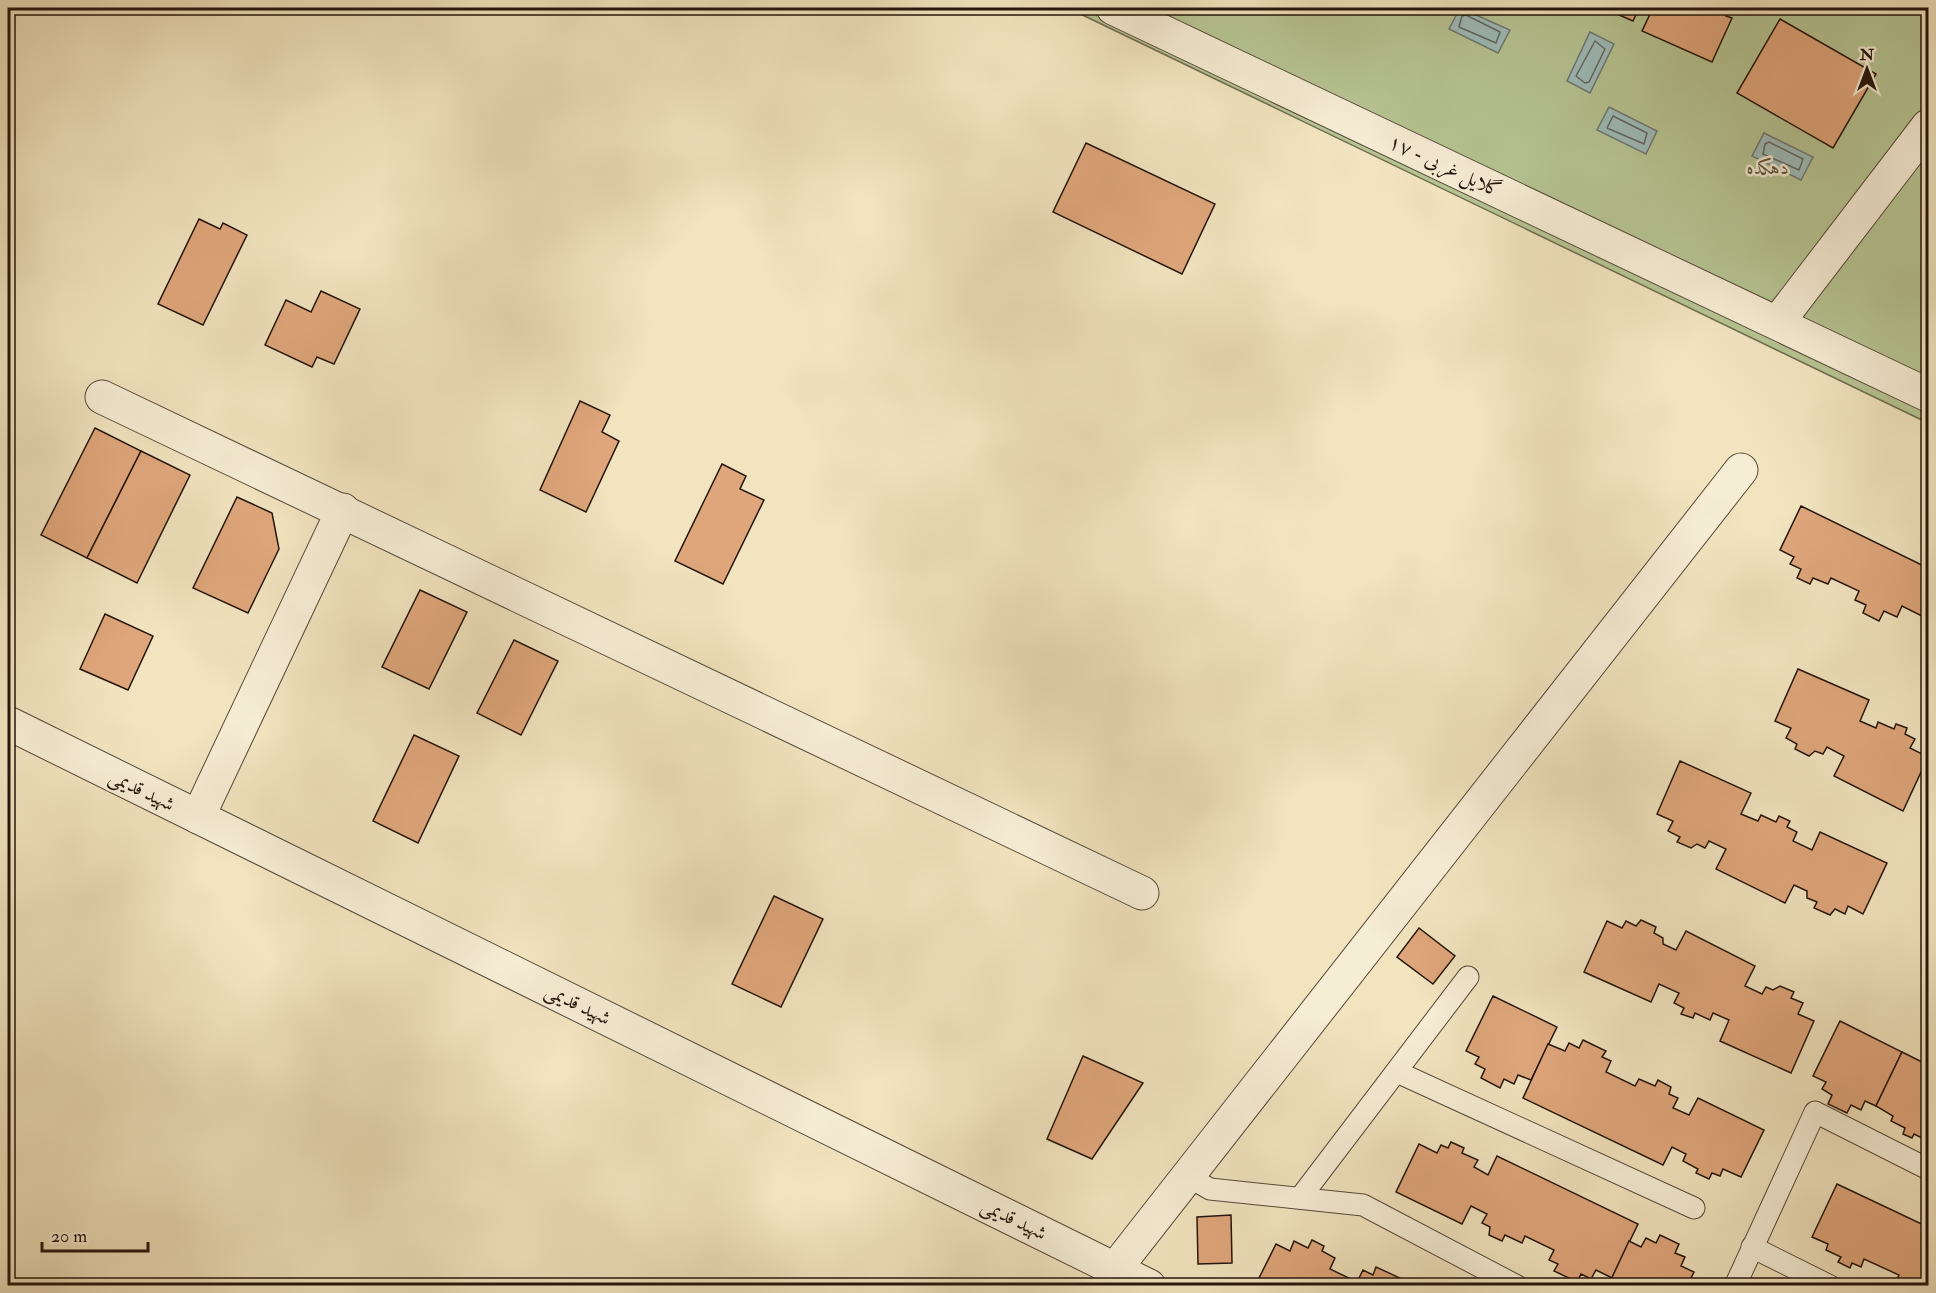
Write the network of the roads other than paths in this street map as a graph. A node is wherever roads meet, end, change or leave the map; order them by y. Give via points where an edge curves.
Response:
1 (1113, 8) edge
2 (1929, 126) edge
3 (1778, 322) junction
4 (1929, 395) edge
5 (102, 397) dead end
6 (1741, 470) dead end
7 (343, 510) junction
8 (8, 723) edge
9 (198, 817) junction
10 (1142, 893) dead end
11 (1468, 977) dead end
12 (1397, 1072) junction
13 (1929, 1169) edge
14 (1189, 1178) junction
15 (1300, 1198) junction
16 (1694, 1208) dead end
17 (1752, 1247) junction
18 (1115, 1269) junction
19 (1149, 1286) edge
20 (1517, 1286) edge
21 (1735, 1286) edge
22 (1830, 1286) edge

1 - 3 street, گلایل غربی - ۱۷
2 - 3 street
3 - 4 street, گلایل غربی - ۱۷
5 - 7 street
6 - 14 street
7 - 9 street
7 - 10 street
8 - 9 street, شهید قدیمی
9 - 18 street, شهید قدیمی
11 - 12 lane
12 - 15 lane
12 - 16 lane
13 - 17 lane via 1815,1112
14 - 15 lane via 1210,1189
14 - 18 street
15 - 20 lane via 1364,1205
17 - 21 lane
17 - 22 lane
18 - 19 street, شهید قدیمی

